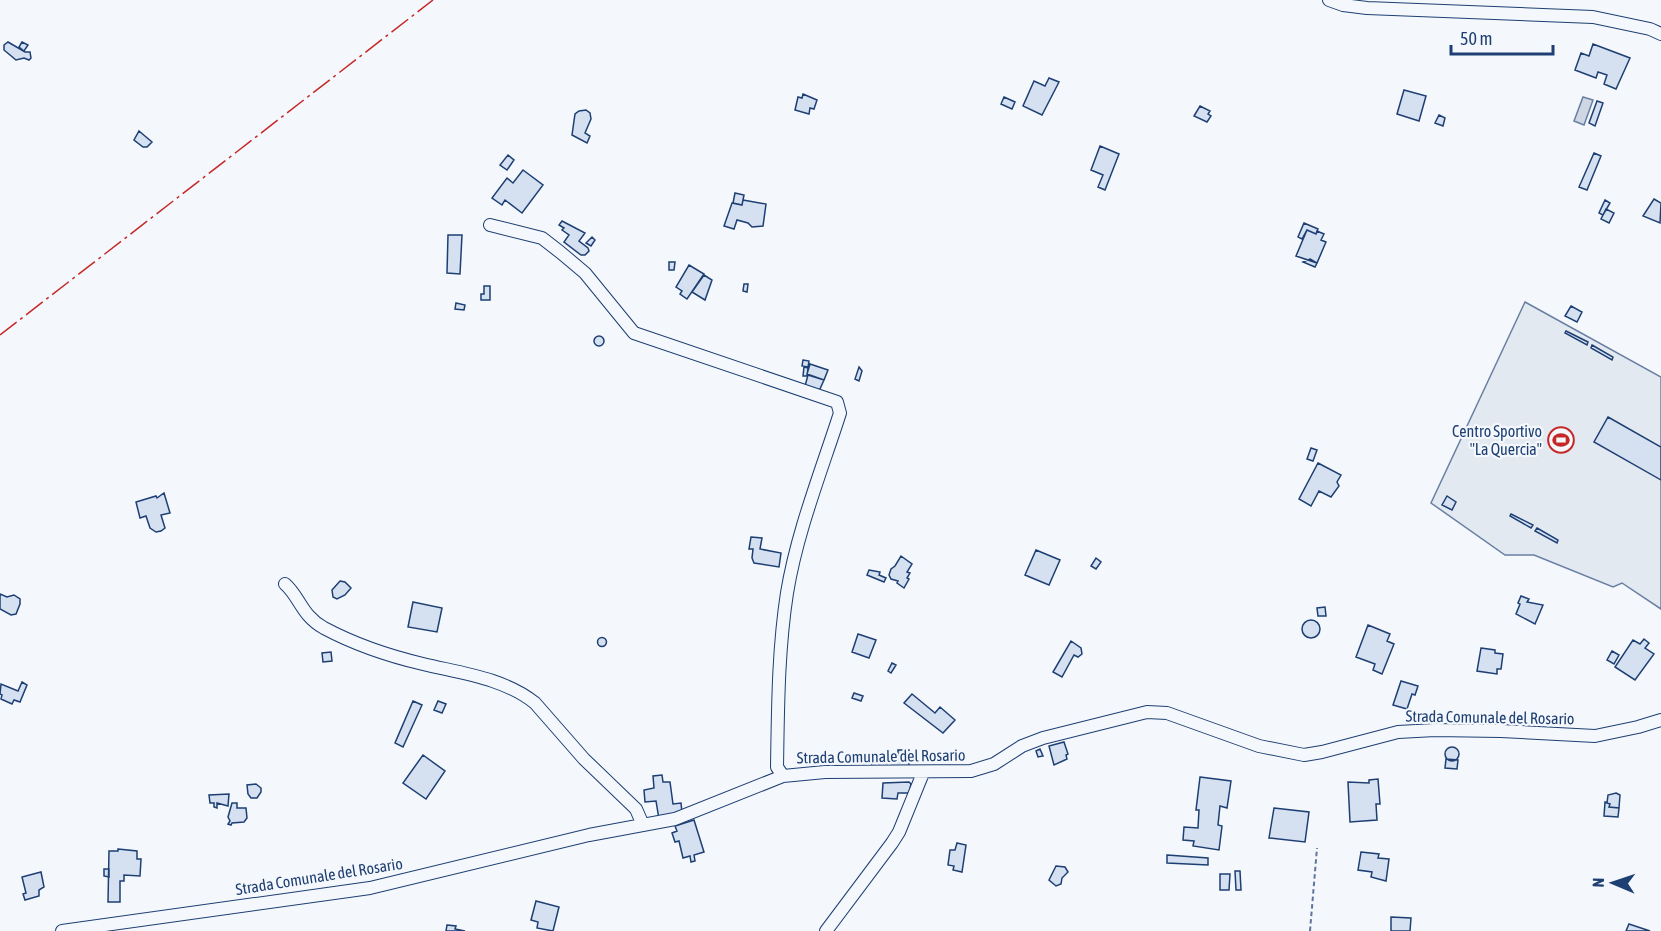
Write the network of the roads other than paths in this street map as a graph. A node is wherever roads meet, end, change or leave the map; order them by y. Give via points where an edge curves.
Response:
1 (1329, 0) edge
2 (1661, 34) edge
3 (490, 225) dead end
4 (285, 584) dead end
5 (1661, 720) edge
6 (923, 772) junction
7 (783, 776) junction
8 (642, 825) junction
9 (62, 931) edge
10 (826, 931) edge

1 - 2 street via 1367,8 1593,17
3 - 7 street via 542,238 585,273 634,333 837,402 840,413 801,536 782,628 777,767
4 - 8 street via 308,616 329,630 388,655 477,676 526,695 636,809
5 - 6 street, Strada Comunale del Rosario via 1595,736 1501,730 1398,732 1304,755 1259,746 1167,713 1147,712 1043,738 994,764 971,771
6 - 7 street, Strada Comunale del Rosario
6 - 10 street via 899,832
7 - 8 street, Strada Comunale del Rosario via 675,819
8 - 9 street, Strada Comunale del Rosario via 370,888

